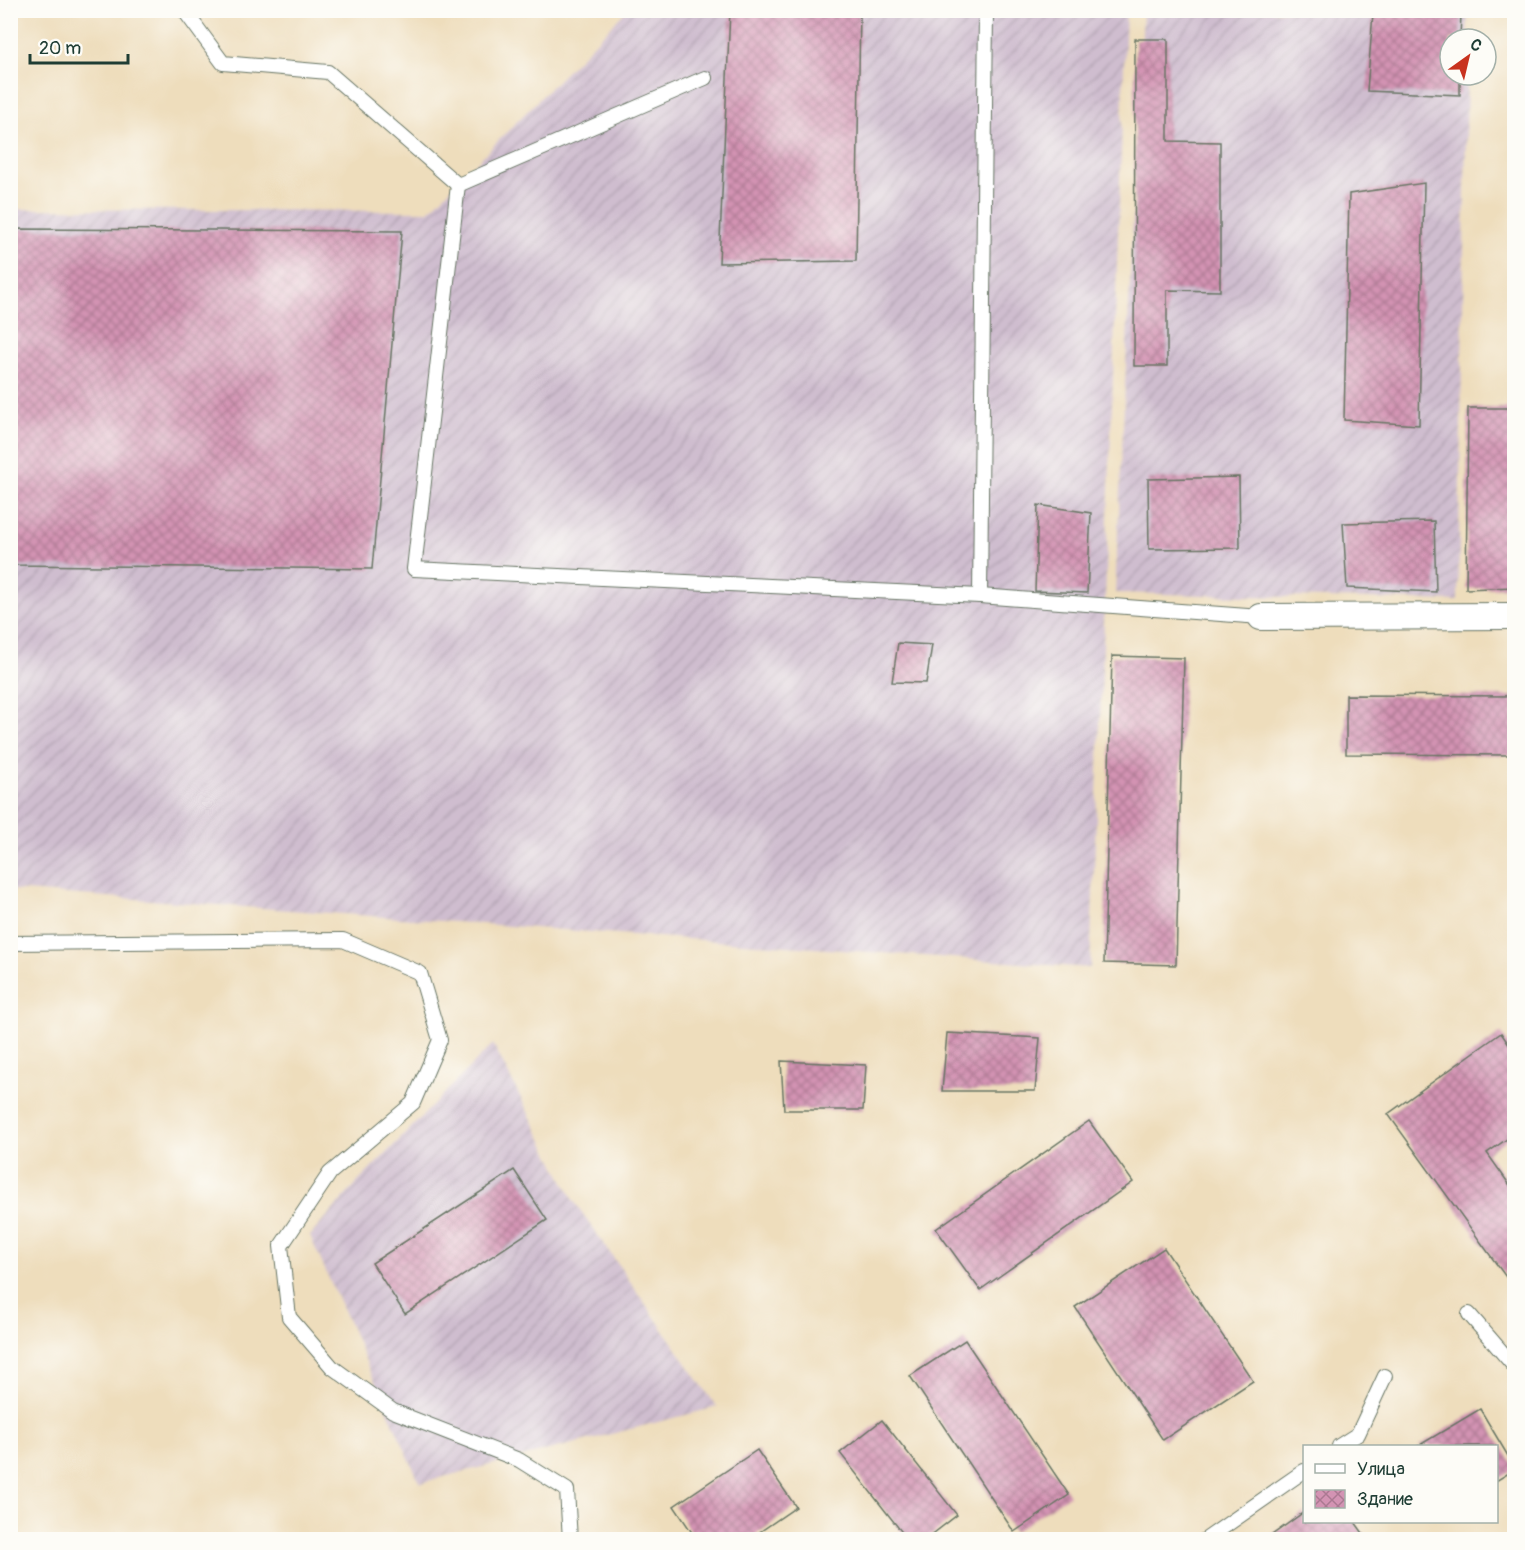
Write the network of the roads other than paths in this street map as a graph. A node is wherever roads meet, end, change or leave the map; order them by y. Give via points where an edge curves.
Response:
1 (184, 10) edge
2 (987, 10) edge
3 (705, 78) dead end
4 (458, 185) junction
5 (980, 596) junction
6 (1515, 616) edge
7 (1261, 617) joint
8 (10, 943) edge
9 (1469, 1314) dead end
10 (1515, 1366) edge
11 (1385, 1376) dead end
12 (1341, 1445) edge
13 (1303, 1471) edge
14 (570, 1539) edge
15 (1205, 1539) edge

1 - 4 lane via 223,63 328,72
2 - 5 lane
3 - 4 lane
4 - 5 lane via 414,569
5 - 7 lane
6 - 7 street
8 - 14 lane via 343,940 420,973 440,1040 413,1103 330,1173 281,1246 289,1317 332,1367 393,1411 519,1460 567,1490
9 - 10 lane
11 - 12 lane via 1358,1434
13 - 15 lane

